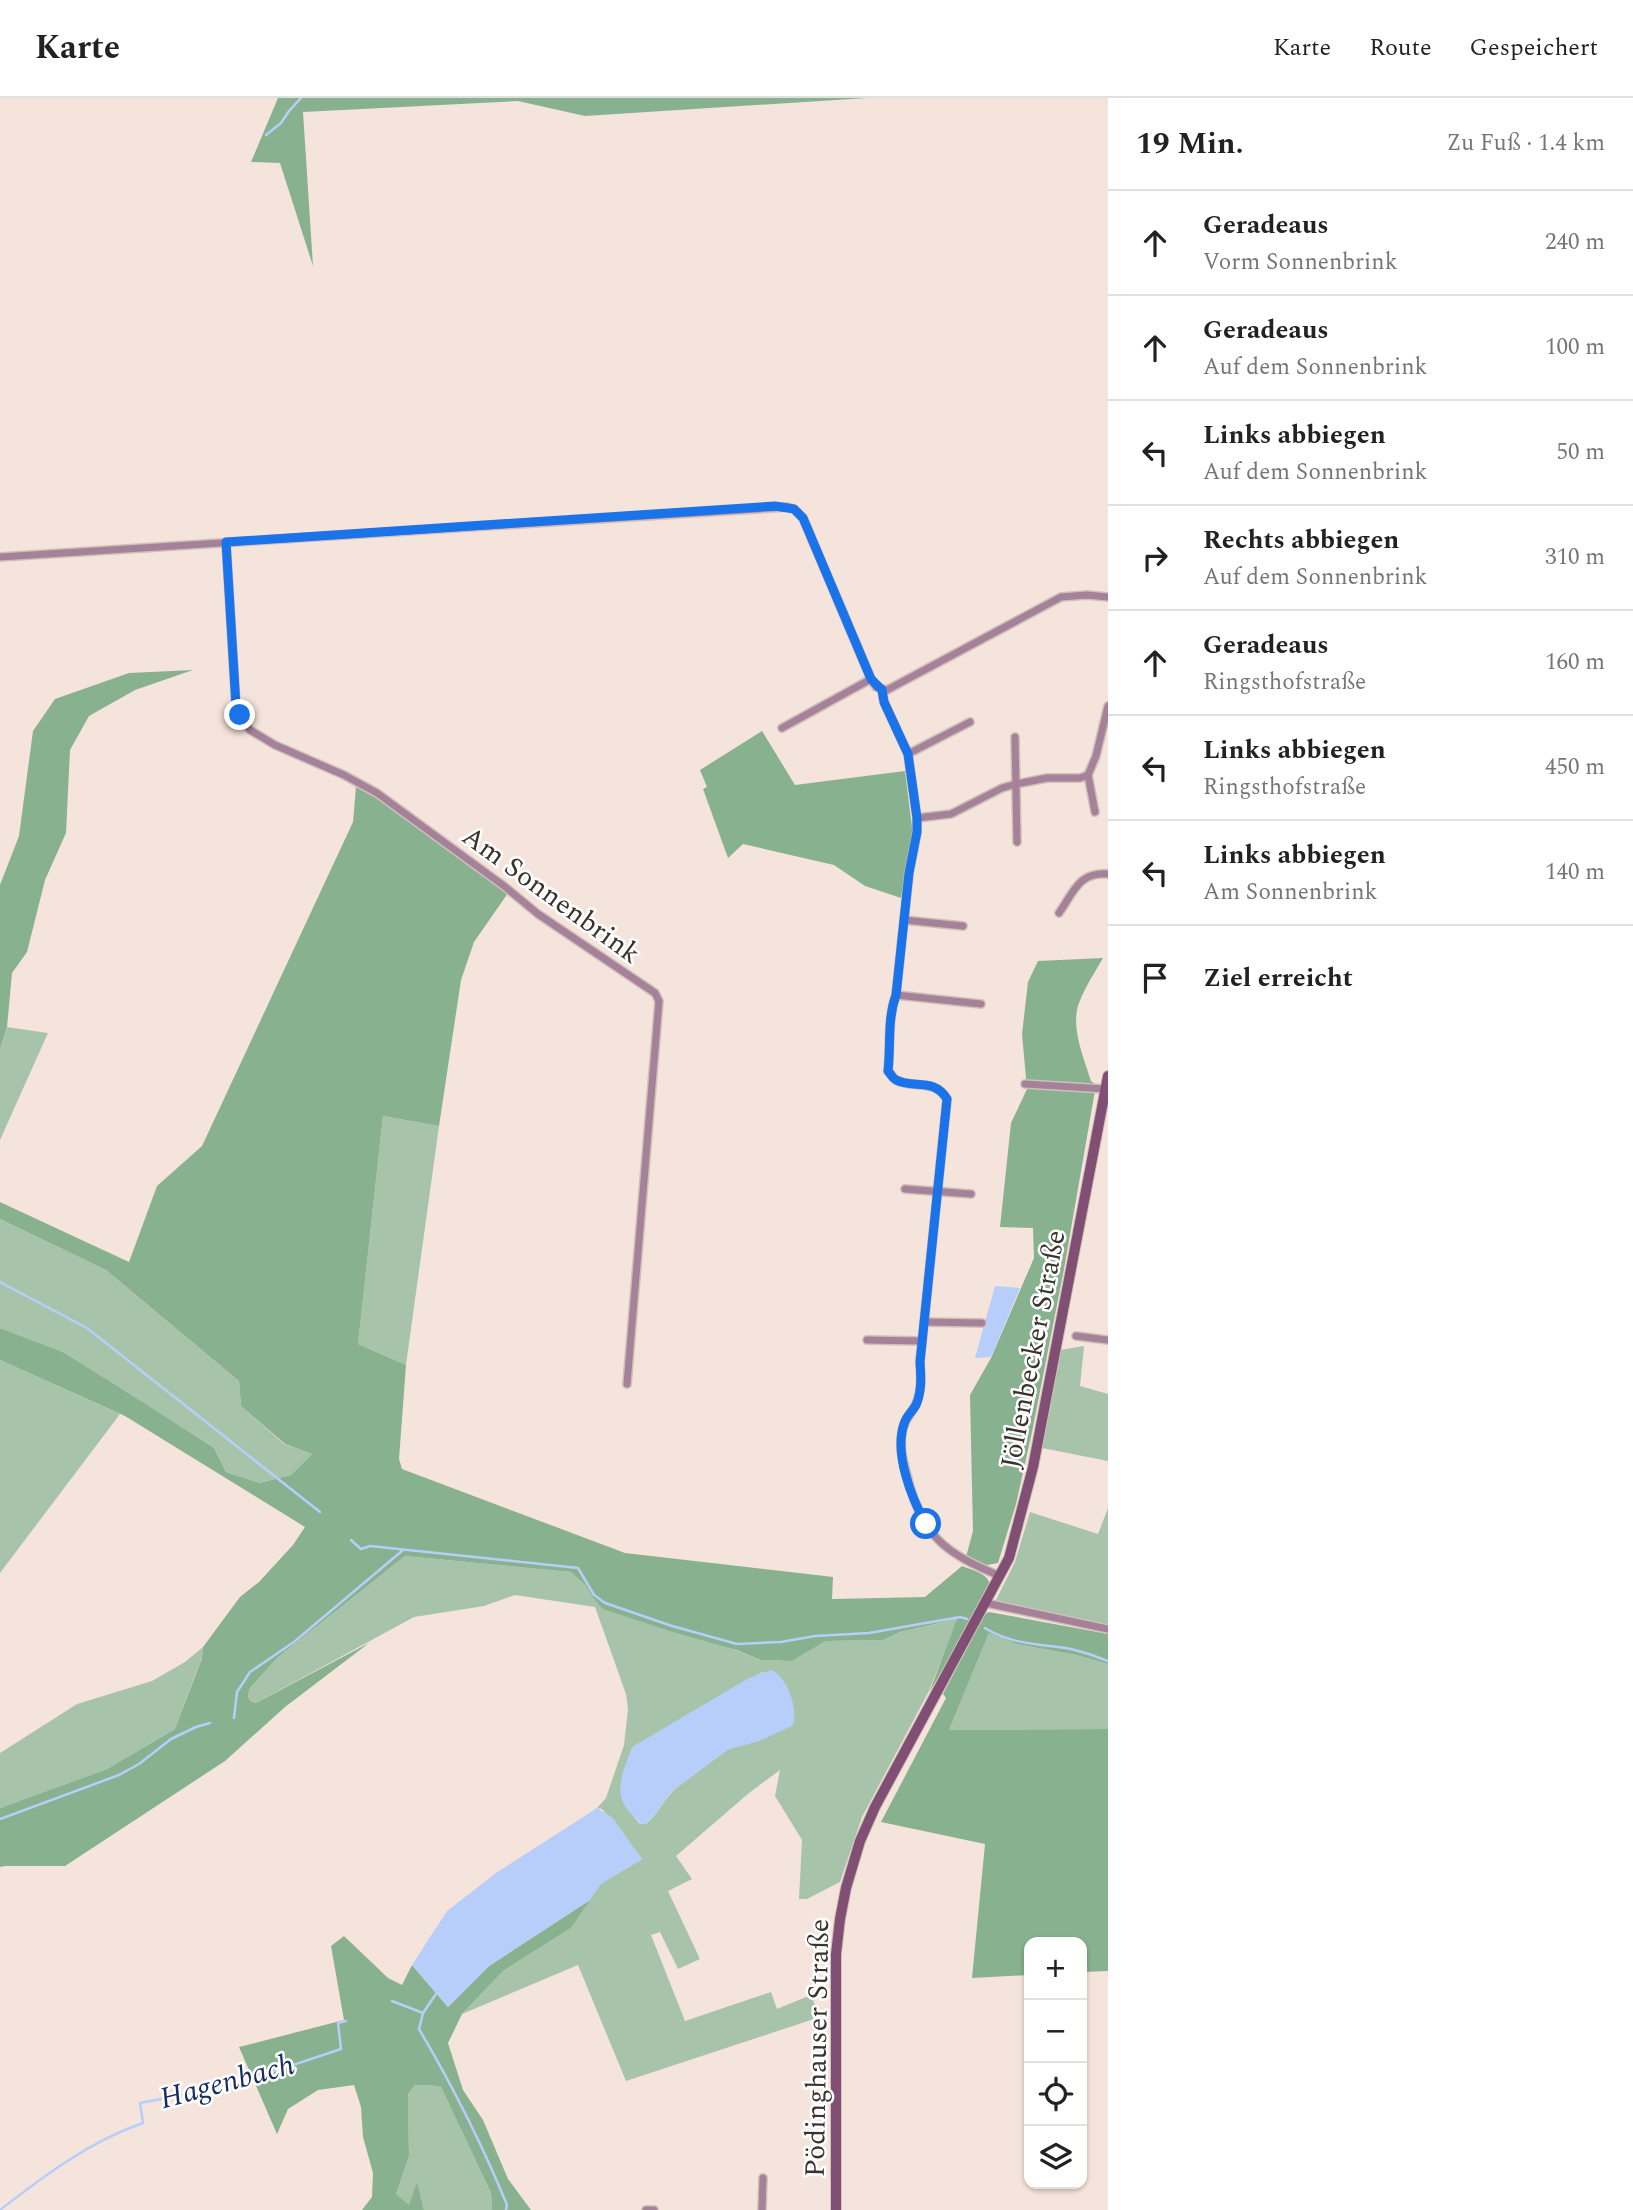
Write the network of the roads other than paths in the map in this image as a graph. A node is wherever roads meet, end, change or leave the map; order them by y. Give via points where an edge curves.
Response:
1 (226, 542) junction
2 (0, 557) edge
3 (1108, 597) edge
4 (871, 679) junction
5 (882, 690) junction
6 (1108, 706) edge
7 (970, 722) dead end
8 (782, 728) dead end
9 (1015, 737) dead end
10 (908, 754) junction
11 (1088, 775) junction
12 (1016, 784) junction
13 (1095, 812) dead end
14 (917, 818) junction
15 (1017, 842) dead end
16 (1108, 874) edge
17 (1059, 914) dead end
18 (904, 920) junction
19 (963, 926) dead end
20 (896, 995) junction
21 (981, 1004) dead end
22 (1108, 1077) edge
23 (1025, 1083) dead end
24 (1105, 1089) junction
25 (905, 1189) dead end
26 (938, 1192) junction
27 (971, 1194) dead end
28 (924, 1322) junction
29 (982, 1323) dead end
30 (1076, 1336) dead end
31 (867, 1340) dead end
32 (1108, 1340) edge
33 (922, 1341) junction
34 (627, 1384) dead end
35 (1000, 1576) junction
36 (986, 1603) junction
37 (975, 1623) joint
38 (1108, 1629) edge
39 (762, 2178) dead end
40 (646, 2210) edge
41 (654, 2210) edge
42 (762, 2210) edge
43 (836, 2210) edge

1 - 2 street
1 - 4 street via 786,507 803,518
1 - 34 street, Am Sonnenbrink via 236,706 250,730 377,793 655,993 659,1001
3 - 5 street via 1061,597
4 - 5 street
4 - 8 street
5 - 10 street
6 - 11 street
7 - 10 street
9 - 12 street
10 - 14 street
11 - 12 street
11 - 13 street
12 - 14 street via 951,814
12 - 15 street
14 - 18 street
16 - 17 street via 1089,875 1074,888
18 - 19 street
18 - 20 street
20 - 21 street
20 - 26 street via 888,1035 888,1071 896,1080 935,1087 947,1099
22 - 24 main road, Jöllenbecker Straße
23 - 24 street
24 - 35 main road, Jöllenbecker Straße via 1033,1467
25 - 26 street
26 - 27 street
26 - 28 street
28 - 29 street
28 - 33 street
30 - 32 street
31 - 33 street
33 - 35 street via 922,1382 901,1438 911,1494 930,1531 943,1545 968,1563
35 - 36 main road, Jöllenbecker Straße
36 - 37 main road, Jöllenbecker Straße
36 - 38 street
37 - 43 main road, Pödinghauser Straße via 874,1807 845,1895 836,1954
39 - 42 street
40 - 41 street

